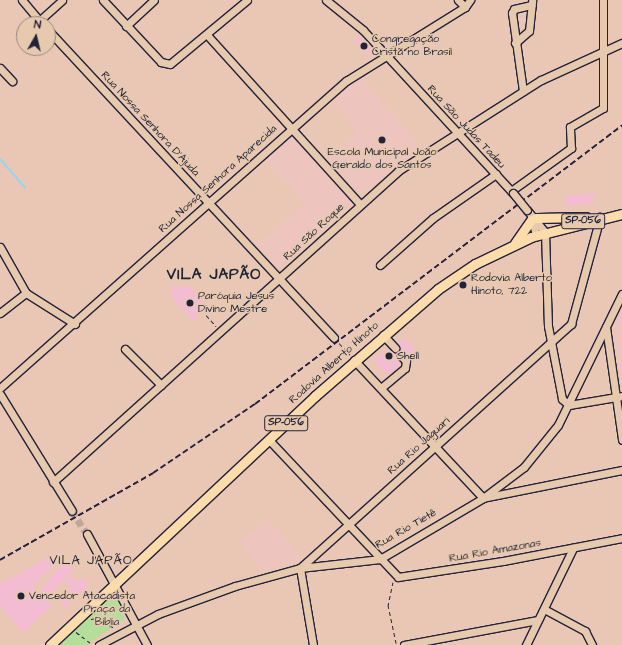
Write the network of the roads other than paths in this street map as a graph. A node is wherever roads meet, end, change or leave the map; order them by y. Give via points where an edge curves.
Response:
1 (22, 0) edge
2 (62, 0) edge
3 (103, 0) edge
4 (154, 0) edge
5 (247, 0) edge
6 (326, 0) edge
7 (458, 0) edge
8 (470, 0) edge
9 (603, 0) edge
10 (532, 2) edge
11 (465, 7) junction
12 (35, 16) edge
13 (46, 16) edge
14 (126, 26) junction
15 (208, 36) junction
16 (56, 39) edge
17 (515, 43) junction
18 (622, 43) edge
19 (603, 50) junction
20 (386, 55) junction
21 (0, 68) edge
22 (12, 81) dead end
23 (523, 91) junction
24 (292, 126) junction
25 (455, 134) junction
26 (496, 174) junction
27 (512, 192) junction
28 (208, 203) junction
29 (360, 204) junction
30 (622, 214) edge
31 (531, 216) junction
32 (600, 217) junction
33 (545, 232) junction
34 (536, 235) junction
35 (515, 243) junction
36 (0, 247) edge
37 (380, 265) dead end
38 (277, 281) junction
39 (26, 293) junction
40 (622, 294) edge
41 (0, 313) edge
42 (74, 324) junction
43 (606, 327) junction
44 (383, 335) junction
45 (334, 338) road end
46 (552, 341) junction
47 (395, 348) dead end
48 (125, 349) dead end
49 (400, 355) dead end
50 (354, 360) junction
51 (161, 385) junction
52 (0, 388) edge
53 (381, 388) junction
54 (0, 394) edge
55 (619, 396) edge
56 (569, 405) junction
57 (269, 440) junction
58 (622, 440) edge
59 (434, 448) junction
60 (622, 470) edge
61 (53, 482) junction
62 (482, 498) junction
63 (72, 511) tunnel mouth
64 (350, 524) junction
65 (87, 534) tunnel mouth
66 (622, 538) edge
67 (573, 548) junction
68 (380, 558) junction
69 (300, 568) junction
70 (115, 582) junction
71 (544, 609) junction
72 (538, 620) junction
73 (136, 624) junction
74 (50, 645) edge
75 (99, 645) edge
76 (147, 645) edge
77 (313, 645) edge
78 (404, 645) edge
79 (526, 645) edge
80 (592, 645) edge

1 - 12 street
2 - 13 street
3 - 14 street
4 - 14 street
5 - 15 street
6 - 20 street, Rua São Judas Tadeu
7 - 11 street
8 - 11 street
9 - 19 street
10 - 17 street via 529,31
10 - 17 street via 512,11
11 - 20 street, Rua Nossa Senhora Aparecida
14 - 15 street via 161,62 177,63
15 - 24 street
16 - 28 street, Rua Nossa Senhora D'Ajuda
17 - 23 street
18 - 19 street, Rua São Roque
19 - 23 street, Rua São Roque
19 - 27 street via 602,110 572,125 571,148
20 - 24 street, Rua Nossa Senhora Aparecida via 346,81
20 - 25 street, Rua São Judas Tadeu
21 - 22 street
23 - 25 street, Rua São Roque
24 - 28 street, Rua Nossa Senhora Aparecida
24 - 29 street
25 - 26 street, Rua São Judas Tadeu
25 - 29 street, Rua São Roque via 398,171
26 - 27 street, Rua São Judas Tadeu
26 - 37 street via 432,218
27 - 31 street, Rua São Judas Tadeu, bridge
28 - 38 street, Rua Nossa Senhora D'Ajuda
28 - 42 street, Rua Nossa Senhora Aparecida
29 - 38 street, Rua São Roque
30 - 32 main road, Rodovia Alberto Hinoto / SP-056
31 - 32 main road
31 - 33 street, Rua São Judas Tadeu
31 - 34 street, Rua São Judas Tadeu
31 - 35 main road
32 - 33 main road, Rodovia Alberto Hinoto / SP-056
32 - 46 street, Rua Rio Jaguari via 571,324
33 - 34 main road, Rodovia Alberto Hinoto / SP-056
33 - 46 street via 547,316
34 - 35 main road, Rodovia Alberto Hinoto / SP-056
35 - 44 main road, Rodovia Alberto Hinoto / SP-056 via 456,276
36 - 39 street
38 - 45 street, Rua Nossa Senhora D'Ajuda
38 - 51 street, Rua São Roque
39 - 41 street
39 - 42 street
40 - 43 street, Rua Rio Tietê
42 - 52 street, Rua Nossa Senhora Aparecida
43 - 55 street
43 - 56 street, Rua Rio Tietê
44 - 47 street
44 - 50 main road, Rodovia Alberto Hinoto / SP-056
46 - 56 street via 560,395
46 - 59 street, Rua Rio Jaguari
48 - 51 street
49 - 53 street via 406,361 405,368
50 - 53 street
50 - 57 main road, Rodovia Alberto Hinoto / SP-056
51 - 61 street, Rua São Roque
53 - 59 street
54 - 61 street
55 - 56 street
55 - 58 street
56 - 62 street, Rua Rio Tietê via 540,450
57 - 64 street
57 - 70 main road, Rodovia Alberto Hinoto / SP-056
59 - 62 street
59 - 64 street, Rua Rio Jaguari
60 - 62 street
61 - 63 street
62 - 68 street, Rua Rio Tietê
64 - 68 street
64 - 69 street, Rua Rio Jaguari
65 - 70 street
66 - 67 street, Rua Rio Amazonas
67 - 68 street, Rua Rio Amazonas via 407,577 394,575
67 - 71 street
68 - 69 street, Rua Rio Tietê
69 - 73 street, Rua Rio Tietê via 222,590
69 - 77 street
70 - 73 street
70 - 74 main road, Rodovia Alberto Hinoto / SP-056
71 - 72 street
71 - 80 street via 585,631
72 - 78 street
72 - 79 street
73 - 75 street, Rua Rio Tietê
73 - 76 street

